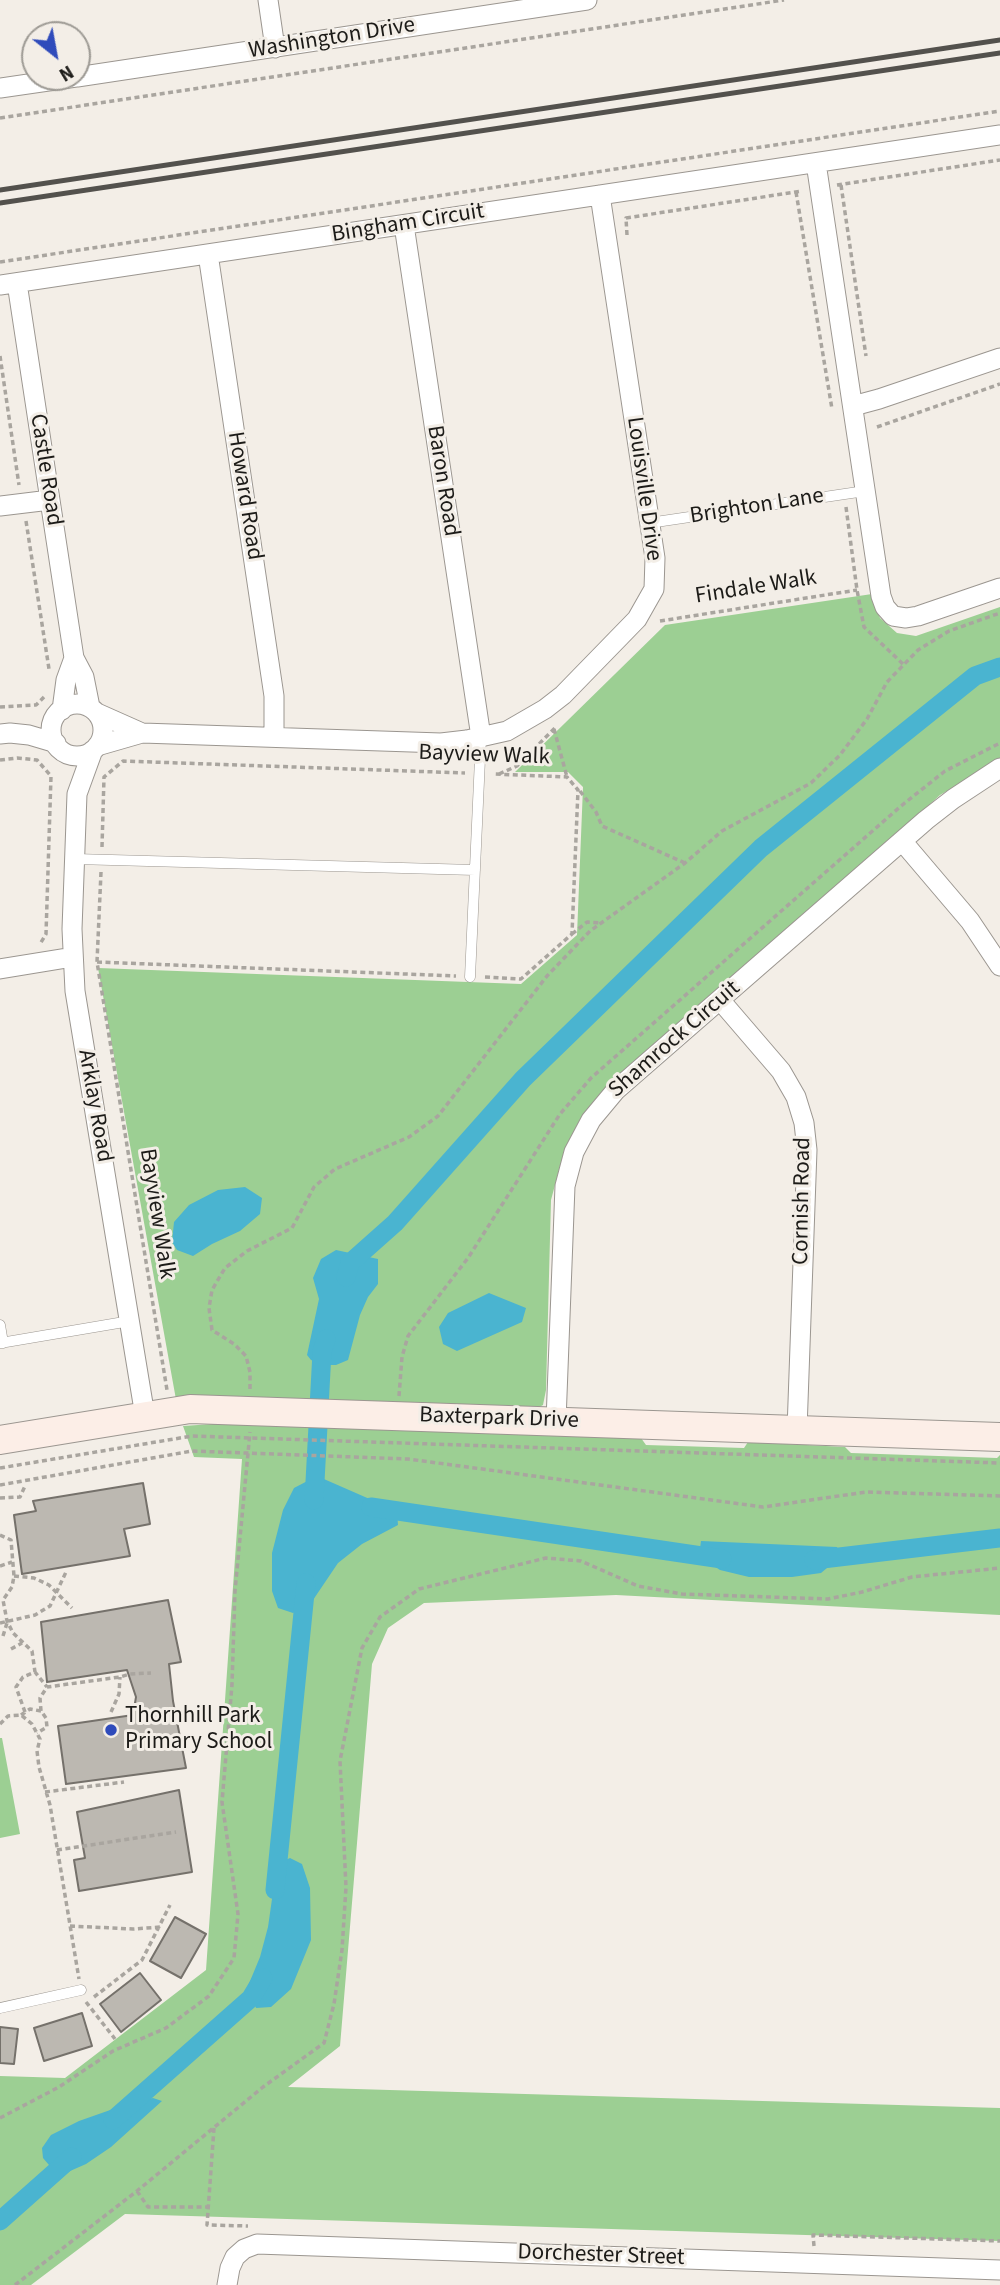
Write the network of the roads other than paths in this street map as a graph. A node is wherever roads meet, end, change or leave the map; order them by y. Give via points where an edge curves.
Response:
1 (268, 0) edge
2 (587, 0) edge
3 (497, 7) edge
4 (275, 48) junction
5 (91, 75) edge
6 (21, 85) edge
7 (0, 88) edge
8 (1000, 135) edge
9 (816, 163) junction
10 (600, 195) junction
11 (404, 225) junction
12 (208, 254) junction
13 (9, 284) edge
14 (1000, 358) edge
15 (853, 406) junction
16 (865, 491) junction
17 (50, 500) junction
18 (0, 506) edge
19 (649, 523) junction
20 (1000, 588) edge
21 (74, 657) junction
22 (93, 710) junction
23 (59, 712) junction
24 (142, 733) junction
25 (5, 734) edge
26 (274, 737) junction
27 (481, 737) junction
28 (60, 748) junction
29 (95, 748) junction
30 (1000, 768) edge
31 (77, 794) junction
32 (902, 841) junction
33 (75, 859) junction
34 (475, 870) junction
35 (73, 957) junction
36 (1000, 966) edge
37 (0, 969) edge
38 (470, 977) road end
39 (720, 1000) junction
40 (130, 1321) junction
41 (0, 1325) edge
42 (1, 1343) edge
43 (145, 1416) junction
44 (556, 1421) junction
45 (797, 1430) junction
46 (1000, 1437) edge
47 (0, 1440) edge
48 (81, 1990) road end
49 (0, 2008) edge
50 (844, 2265) junction
51 (1000, 2270) edge
52 (227, 2285) edge
53 (844, 2285) edge

1 - 4 street
2 - 3 street, Washington Drive
3 - 4 street, Washington Drive
4 - 5 street, Washington Drive
6 - 7 street, Washington Drive
8 - 9 street, Bingham Circuit
9 - 10 street, Bingham Circuit
9 - 15 street
10 - 11 street, Bingham Circuit
10 - 19 street, Louisville Drive
11 - 12 street, Bingham Circuit
11 - 27 street, Baron Road
12 - 13 street, Bingham Circuit
12 - 26 street, Howard Road via 274,696
13 - 17 street, Castle Road
14 - 15 street
15 - 16 street
16 - 19 lane, Brighton Lane
16 - 20 street via 881,596 894,616 918,616
17 - 18 street
17 - 21 street, Castle Road
19 - 27 street, Louisville Drive via 654,589 637,619 545,709 507,730
21 - 22 street, Castle Road
21 - 23 street, Castle Road
22 - 23 street via 82,704
22 - 24 street, Louisville Drive
22 - 29 street via 103,729
23 - 25 street
23 - 28 street via 52,730
24 - 26 street, Louisville Drive
24 - 29 street, Louisville Drive
25 - 28 street via 29,735
26 - 27 street, Louisville Drive via 441,743
27 - 34 lane
28 - 29 street via 82,755
28 - 31 street, Arklay Road
29 - 31 street, Arklay Road
30 - 32 street, Shamrock Circuit
31 - 33 street, Arklay Road
32 - 36 street via 964,912
32 - 39 street, Shamrock Circuit
33 - 34 lane
33 - 35 street, Arklay Road
34 - 38 lane
35 - 37 street
35 - 40 street, Arklay Road
39 - 44 street, Shamrock Circuit via 603,1104 575,1152 563,1203
39 - 45 street, Cornish Road via 781,1071 804,1123 807,1150
40 - 42 lane
40 - 43 street, Arklay Road
41 - 42 lane
43 - 44 street, Baxterpark Drive via 190,1409 250,1425 397,1429
43 - 47 street, Baxterpark Drive
44 - 45 street, Baxterpark Drive
45 - 46 street, Baxterpark Drive
48 - 49 lane
50 - 51 street, Dorchester Street
50 - 52 street, Dorchester Street via 257,2244 235,2257
50 - 53 street

